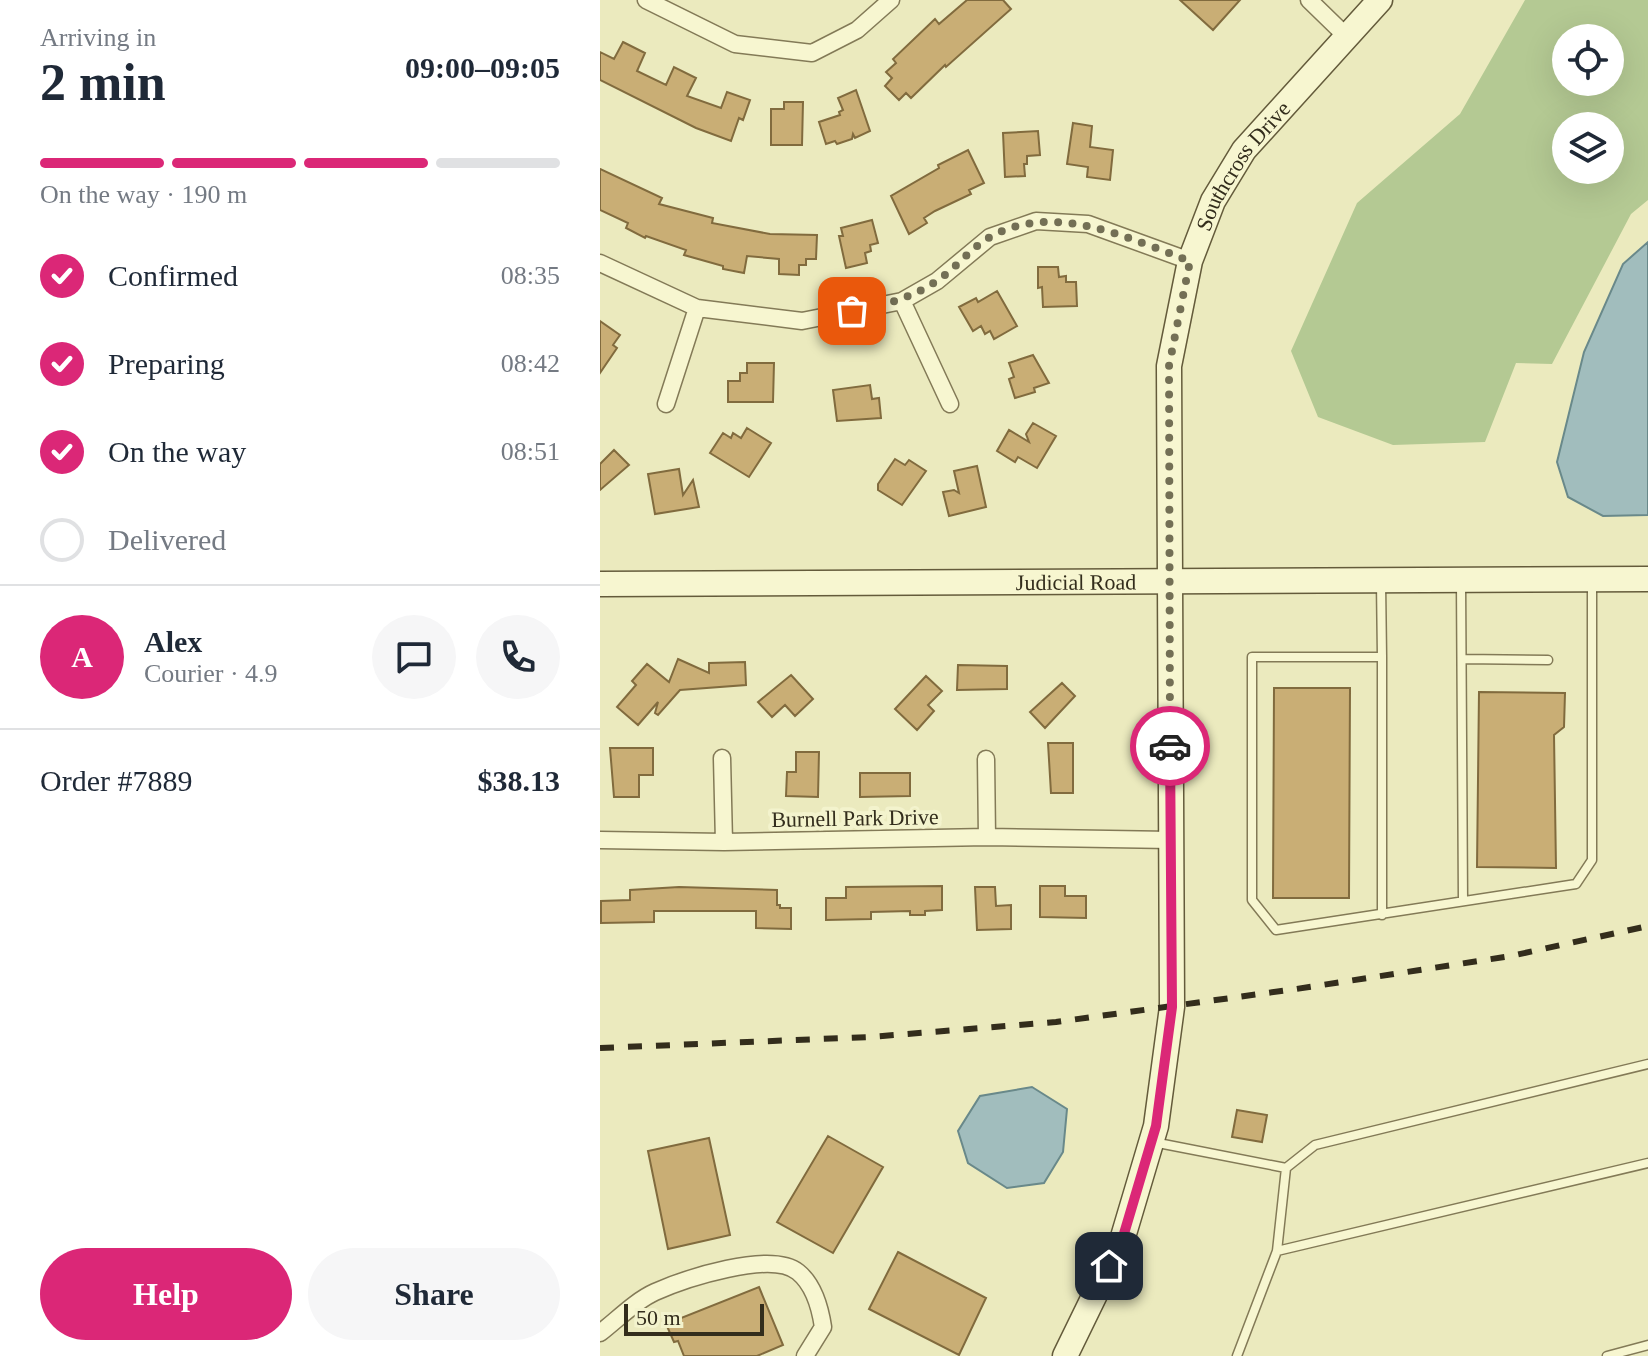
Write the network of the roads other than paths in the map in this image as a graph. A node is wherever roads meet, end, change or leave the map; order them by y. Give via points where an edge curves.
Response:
1 (646, 0) edge
2 (891, 0) edge
3 (1309, 0) edge
4 (1380, 0) edge
5 (1346, 36) junction
6 (1190, 261) junction
7 (600, 263) edge
8 (902, 301) junction
9 (697, 308) junction
10 (666, 404) dead end
11 (950, 404) dead end
12 (1592, 579) junction
13 (1648, 579) edge
14 (1381, 581) junction
15 (1461, 581) junction
16 (1168, 583) junction
17 (600, 584) edge
18 (1382, 657) junction
19 (1462, 659) junction
20 (1548, 660) dead end
21 (722, 758) dead end
22 (986, 759) dead end
23 (987, 837) junction
24 (600, 840) edge
25 (1171, 840) junction
26 (724, 842) junction
27 (1463, 901) junction
28 (1382, 915) junction
29 (1648, 1064) edge
30 (1152, 1141) junction
31 (1648, 1163) edge
32 (1286, 1168) junction
33 (1277, 1251) junction
34 (600, 1333) edge
35 (1648, 1345) edge
36 (805, 1356) edge
37 (1065, 1356) edge
38 (1237, 1356) edge
39 (1607, 1356) edge

1 - 2 street via 735,44 812,53 857,30
3 - 5 street
4 - 5 street, Southcross Drive
5 - 6 street, Southcross Drive via 1244,150 1213,201
6 - 8 street via 1088,224 1036,221 990,237 937,281
6 - 16 street, Southcross Drive via 1169,366
7 - 9 street
8 - 9 street via 802,321
8 - 11 street
9 - 10 street
12 - 13 street, Judicial Road
12 - 15 street, Judicial Road
12 - 27 lane via 1592,860 1576,884
14 - 15 street, Judicial Road
14 - 16 street, Judicial Road
14 - 18 lane
15 - 19 lane
16 - 17 street, Judicial Road
16 - 25 street, Southcross Drive
18 - 28 lane
18 - 28 lane via 1252,657 1252,900 1276,930
19 - 20 lane
19 - 27 lane
21 - 26 street
22 - 23 street
23 - 25 street, Burnell Park Drive
23 - 26 street, Burnell Park Drive
24 - 26 street, Burnell Park Drive
25 - 30 street, Southcross Drive via 1172,1007
27 - 28 lane
29 - 32 lane via 1315,1145
30 - 32 lane
30 - 37 street, Southcross Drive via 1123,1237
31 - 33 lane
32 - 33 lane
33 - 38 lane
34 - 36 street via 653,1293 712,1272 775,1262 798,1272 818,1300 823,1327
35 - 39 lane

